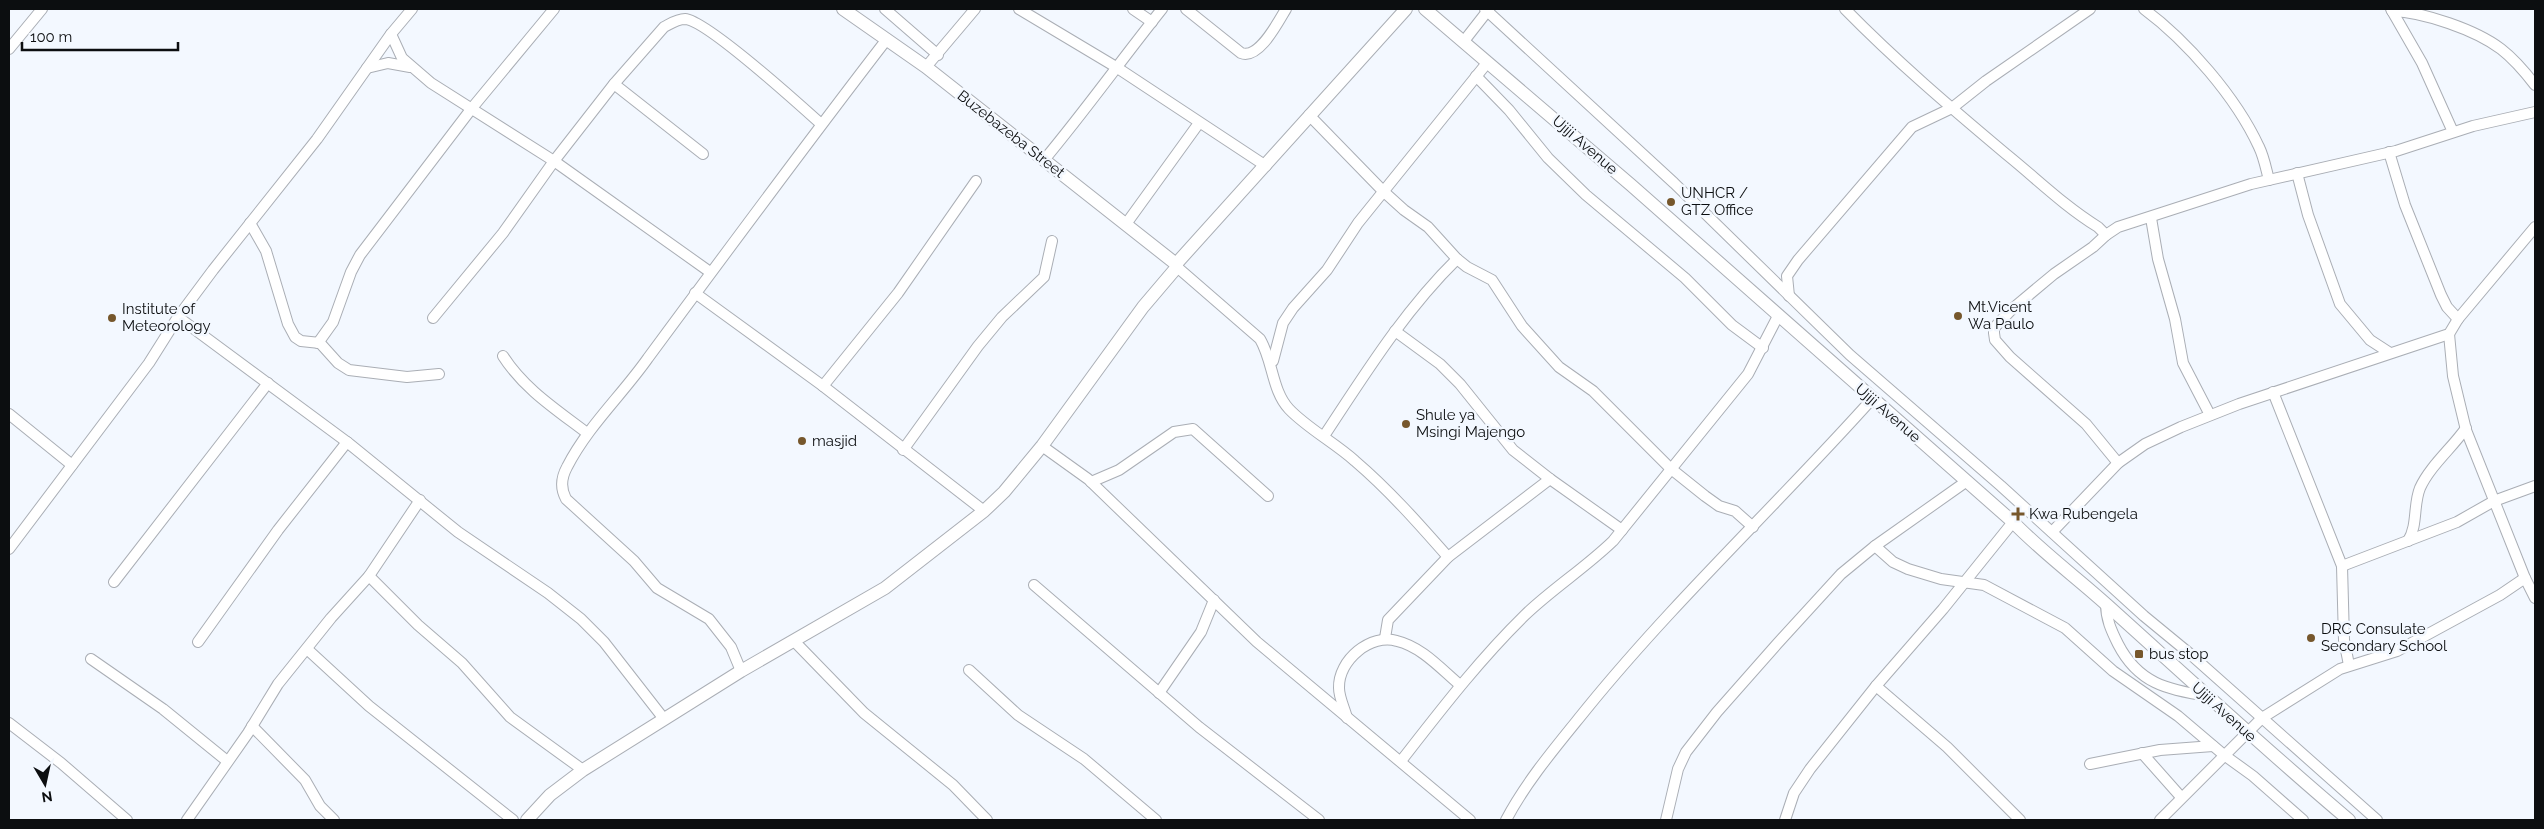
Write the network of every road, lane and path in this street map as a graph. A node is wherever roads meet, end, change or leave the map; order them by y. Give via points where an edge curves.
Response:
1 (42, 9) edge
2 (412, 9) edge
3 (554, 9) edge
4 (843, 9) edge
5 (885, 9) edge
6 (975, 9) edge
7 (1019, 9) edge
8 (1133, 9) edge
9 (1162, 9) edge
10 (1186, 9) edge
11 (1286, 9) edge
12 (1406, 9) edge
13 (1425, 9) edge
14 (1487, 9) edge
15 (1845, 9) edge
16 (2090, 9) edge
17 (2144, 9) edge
18 (2392, 10) edge
19 (2404, 10) edge
20 (1152, 22) junction
21 (391, 34) junction
22 (887, 39) junction
23 (1464, 41) junction
24 (9, 49) edge
25 (938, 55) junction
26 (1487, 63) junction
27 (410, 67) junction
28 (926, 67) junction
29 (1116, 67) junction
30 (367, 68) junction
31 (1476, 76) junction
32 (614, 84) junction
33 (2535, 85) edge
34 (2535, 102) edge
35 (472, 108) junction
36 (1952, 108) junction
37 (2530, 112) edge
38 (1309, 115) junction
39 (1199, 123) junction
40 (821, 124) junction
41 (2453, 132) junction
42 (2389, 152) junction
43 (702, 154) dead end
44 (1044, 160) junction
45 (554, 162) junction
46 (1266, 166) junction
47 (2297, 173) junction
48 (2269, 180) junction
49 (976, 181) dead end
50 (1383, 191) junction
51 (2151, 218) junction
52 (250, 223) junction
53 (1126, 224) junction
54 (2535, 227) edge
55 (2106, 235) junction
56 (1052, 241) dead end
57 (1458, 259) junction
58 (1177, 265) junction
59 (710, 272) junction
60 (695, 292) junction
61 (1789, 296) junction
62 (1778, 316) junction
63 (178, 317) junction
64 (433, 318) dead end
65 (2458, 318) junction
66 (1395, 331) junction
67 (2449, 334) junction
68 (318, 343) junction
69 (1763, 348) junction
70 (2390, 353) junction
71 (503, 356) dead end
72 (1272, 364) junction
73 (439, 374) dead end
74 (268, 383) junction
75 (823, 386) junction
76 (2273, 392) junction
77 (1872, 399) junction
78 (9, 414) edge
79 (2210, 415) junction
80 (2466, 428) junction
81 (587, 433) junction
82 (1324, 436) junction
83 (347, 442) junction
84 (1042, 446) junction
85 (903, 450) junction
86 (2118, 463) junction
87 (72, 465) junction
88 (1670, 468) junction
89 (1550, 479) junction
90 (1966, 481) junction
91 (1091, 482) junction
92 (2535, 486) edge
93 (1268, 496) dead end
94 (420, 500) junction
95 (2494, 501) junction
96 (984, 511) junction
97 (2012, 522) junction
98 (1753, 528) junction
99 (1622, 530) junction
100 (2052, 532) junction
101 (2408, 541) junction
102 (1875, 546) junction
103 (9, 549) edge
104 (1448, 557) junction
105 (2342, 566) junction
106 (369, 576) junction
107 (2525, 578) junction
108 (1965, 581) junction
109 (114, 582) dead end
110 (1034, 585) dead end
111 (2535, 598) edge
112 (1214, 600) junction
113 (2106, 604) junction
114 (1385, 638) junction
115 (794, 641) junction
116 (198, 642) dead end
117 (307, 650) junction
118 (91, 659) dead end
119 (2348, 665) junction
120 (968, 670) dead end
121 (741, 671) junction
122 (1460, 685) junction
123 (1876, 686) junction
124 (1159, 693) junction
125 (2208, 696) junction
126 (1347, 718) junction
127 (2262, 718) junction
128 (664, 719) junction
129 (9, 723) edge
130 (252, 726) junction
131 (2248, 733) junction
132 (2213, 746) junction
133 (2142, 753) junction
134 (2224, 755) junction
135 (227, 760) junction
136 (1401, 761) junction
137 (2090, 764) dead end
138 (583, 770) junction
139 (2181, 797) junction
140 (127, 820) edge
141 (187, 820) edge
142 (334, 820) edge
143 (513, 820) edge
144 (527, 820) edge
145 (987, 820) edge
146 (1156, 820) edge
147 (1320, 820) edge
148 (1470, 820) edge
149 (1506, 820) edge
150 (1666, 820) edge
151 (1785, 820) edge
152 (2020, 820) edge
153 (2160, 820) edge
154 (2302, 820) edge
155 (2349, 820) edge
156 (2378, 820) edge

1 - 24 street
2 - 21 street
3 - 35 street
4 - 22 street, Buzebazeba Street
5 - 25 street
6 - 25 street
7 - 29 street
8 - 20 street
9 - 20 street
10 - 11 street via 1247,56 1265,42
12 - 38 street
13 - 23 street, Ujiji Avenue
14 - 23 street
14 - 61 street via 1674,183
15 - 36 street
16 - 36 street
17 - 48 street via 2186,46 2228,97 2259,147
18 - 19 street
18 - 41 street via 2422,63
19 - 33 street via 2477,35 2500,48 2519,64
20 - 29 street
21 - 27 street
21 - 30 street
22 - 28 street, Buzebazeba Street
22 - 40 street
23 - 26 street, Ujiji Avenue
25 - 28 street
26 - 31 street
26 - 62 street, Ujiji Avenue via 1624,178
27 - 30 street via 388,64
27 - 35 street
28 - 44 street, Buzebazeba Street
29 - 39 street
29 - 44 street
30 - 52 street via 317,140
31 - 50 street
31 - 69 street via 1548,158 1586,195 1685,278 1732,325
32 - 40 street via 664,27 684,19 702,26
32 - 43 street
32 - 45 street
34 - 37 street
35 - 45 street
35 - 68 street via 360,255 348,278 333,322
36 - 55 street via 2045,189
36 - 61 street via 1912,127 1892,149 1787,276
37 - 41 street
38 - 46 street
38 - 50 street
39 - 46 street
39 - 53 street
40 - 59 street
41 - 42 street
42 - 47 street
42 - 65 street via 2405,205 2441,295
44 - 53 street, Buzebazeba Street
45 - 59 street
45 - 64 street via 503,233
46 - 58 street
47 - 48 street
47 - 70 street via 2310,223 2340,304 2370,340
48 - 51 street
49 - 75 street via 898,293
50 - 57 street via 1428,227
50 - 72 street via 1327,270 1288,316 1275,345
51 - 55 street via 2118,227
51 - 79 street via 2183,364
52 - 63 street
52 - 68 street via 266,251 291,331 301,341
53 - 58 street, Buzebazeba Street
54 - 65 street
55 - 86 street via 2012,309 1994,332 1995,340 2017,364 2086,424
56 - 85 street via 1044,277 1002,317 978,346
57 - 66 street via 1432,284
57 - 88 street via 1492,280 1522,326 1559,367 1593,392
58 - 72 street via 1260,340
58 - 84 street
59 - 60 street
60 - 75 street
60 - 81 street via 648,359
61 - 100 street
62 - 69 street
62 - 77 street, Ujiji Avenue
63 - 74 street
63 - 87 street via 149,363
65 - 67 street
66 - 82 street
66 - 89 street via 1440,364 1513,450
67 - 70 street
67 - 80 street via 2453,376
68 - 73 street via 349,370 407,377
69 - 88 street via 1727,402
70 - 76 street
71 - 81 street via 525,384
72 - 82 street via 1280,396 1289,409
74 - 83 street
74 - 109 street
75 - 85 street
76 - 79 street
76 - 105 street
77 - 90 street, Ujiji Avenue
77 - 98 street
78 - 87 street
79 - 86 street via 2145,444
80 - 95 street
80 - 101 street via 2421,486
81 - 121 street via 566,468 561,490 566,499 634,561 657,588 709,619 731,647
82 - 104 street via 1402,505
83 - 94 street
83 - 116 street via 278,530
84 - 91 street
84 - 96 street
85 - 96 street
86 - 100 street
87 - 103 street
88 - 98 street via 1719,506 1735,511
88 - 99 street
89 - 99 street
89 - 104 street
90 - 97 street, Ujiji Avenue
90 - 102 street
91 - 93 street via 1119,470 1174,432 1193,429
91 - 112 street
92 - 95 street
94 - 106 street
94 - 128 street via 458,532 548,593 587,624
95 - 101 street via 2457,522
95 - 107 street
96 - 115 street via 890,584
97 - 108 street
97 - 113 street, Ujiji Avenue via 2040,550
98 - 149 street via 1605,687 1536,774
99 - 122 street via 1593,560 1526,615
100 - 127 street
101 - 105 street
102 - 108 street via 1893,562 1908,569 1941,579
102 - 150 street via 1841,574 1698,735 1678,769
104 - 114 street via 1388,620
105 - 119 street
106 - 117 street
106 - 138 street via 462,663 498,706
107 - 111 street
107 - 119 street via 2397,651
108 - 123 street
108 - 132 street via 1984,585 2065,628 2113,671 2178,716
110 - 124 street
112 - 124 street via 1201,632
112 - 126 street via 1257,642
113 - 125 street, Ujiji Avenue
113 - 125 street via 2106,618 2113,634 2139,673 2171,690
114 - 122 street via 1407,644
114 - 126 street via 1362,648 1344,671 1339,688
115 - 121 street
115 - 145 street via 864,713 953,785
117 - 130 street via 272,692
117 - 143 street via 369,706
118 - 135 street via 163,709
119 - 127 street
120 - 146 street via 1018,715 1091,764
121 - 128 street
122 - 136 street
123 - 151 street via 1794,793
123 - 152 street via 1948,747
124 - 147 street
125 - 131 street, Ujiji Avenue
126 - 136 street
127 - 131 street
127 - 156 street
128 - 138 street
129 - 140 street via 55,757
130 - 135 street
130 - 142 street via 305,780 320,806
131 - 134 street
131 - 155 street, Ujiji Avenue
132 - 133 street
132 - 134 street
133 - 137 street
133 - 139 street
134 - 139 street
134 - 154 street
135 - 141 street
136 - 148 street
138 - 144 street via 550,795
139 - 153 street

